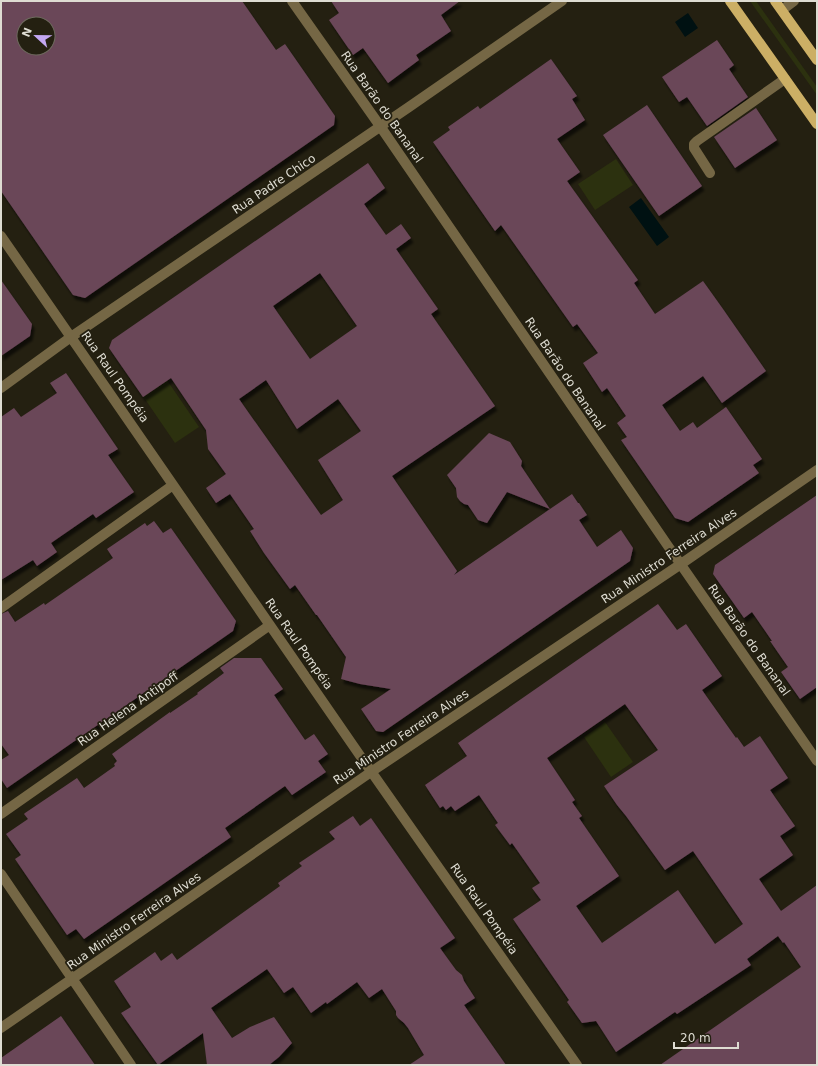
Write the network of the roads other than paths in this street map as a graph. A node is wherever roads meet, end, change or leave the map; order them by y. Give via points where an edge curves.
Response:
1 (292, 1) edge
2 (562, 1) edge
3 (730, 1) edge
4 (776, 1) edge
5 (794, 1) edge
6 (782, 10) junction
7 (817, 60) edge
8 (785, 79) junction
9 (817, 124) edge
10 (380, 126) junction
11 (710, 174) dead end
12 (1, 236) edge
13 (71, 337) junction
14 (1, 388) edge
15 (817, 470) edge
16 (173, 485) junction
17 (681, 564) junction
18 (1, 608) edge
19 (270, 625) junction
20 (817, 761) edge
21 (371, 772) junction
22 (1, 814) edge
23 (1, 874) edge
24 (72, 979) junction
25 (1, 1028) edge
26 (131, 1065) edge
27 (577, 1065) edge

1 - 10 street, Rua Barão do Bananal
2 - 10 street, Rua Padre Chico
3 - 8 main road
4 - 6 main road
5 - 6 street
6 - 7 main road
8 - 9 main road
8 - 11 street via 694,144
10 - 13 street, Rua Padre Chico
10 - 17 street, Rua Barão do Bananal
12 - 13 street, Rua Raul Pompéia
13 - 14 street, Rua Padre Chico
13 - 16 street, Rua Raul Pompéia
15 - 17 street, Rua Ministro Ferreira Alves
16 - 18 street
16 - 19 street, Rua Raul Pompéia
17 - 20 street, Rua Barão do Bananal
17 - 21 street, Rua Ministro Ferreira Alves
19 - 21 street, Rua Raul Pompéia
19 - 22 street, Rua Helena Antipoff
21 - 24 street, Rua Ministro Ferreira Alves
21 - 27 street, Rua Raul Pompéia
23 - 24 street
24 - 25 street, Rua Ministro Ferreira Alves
24 - 26 street

